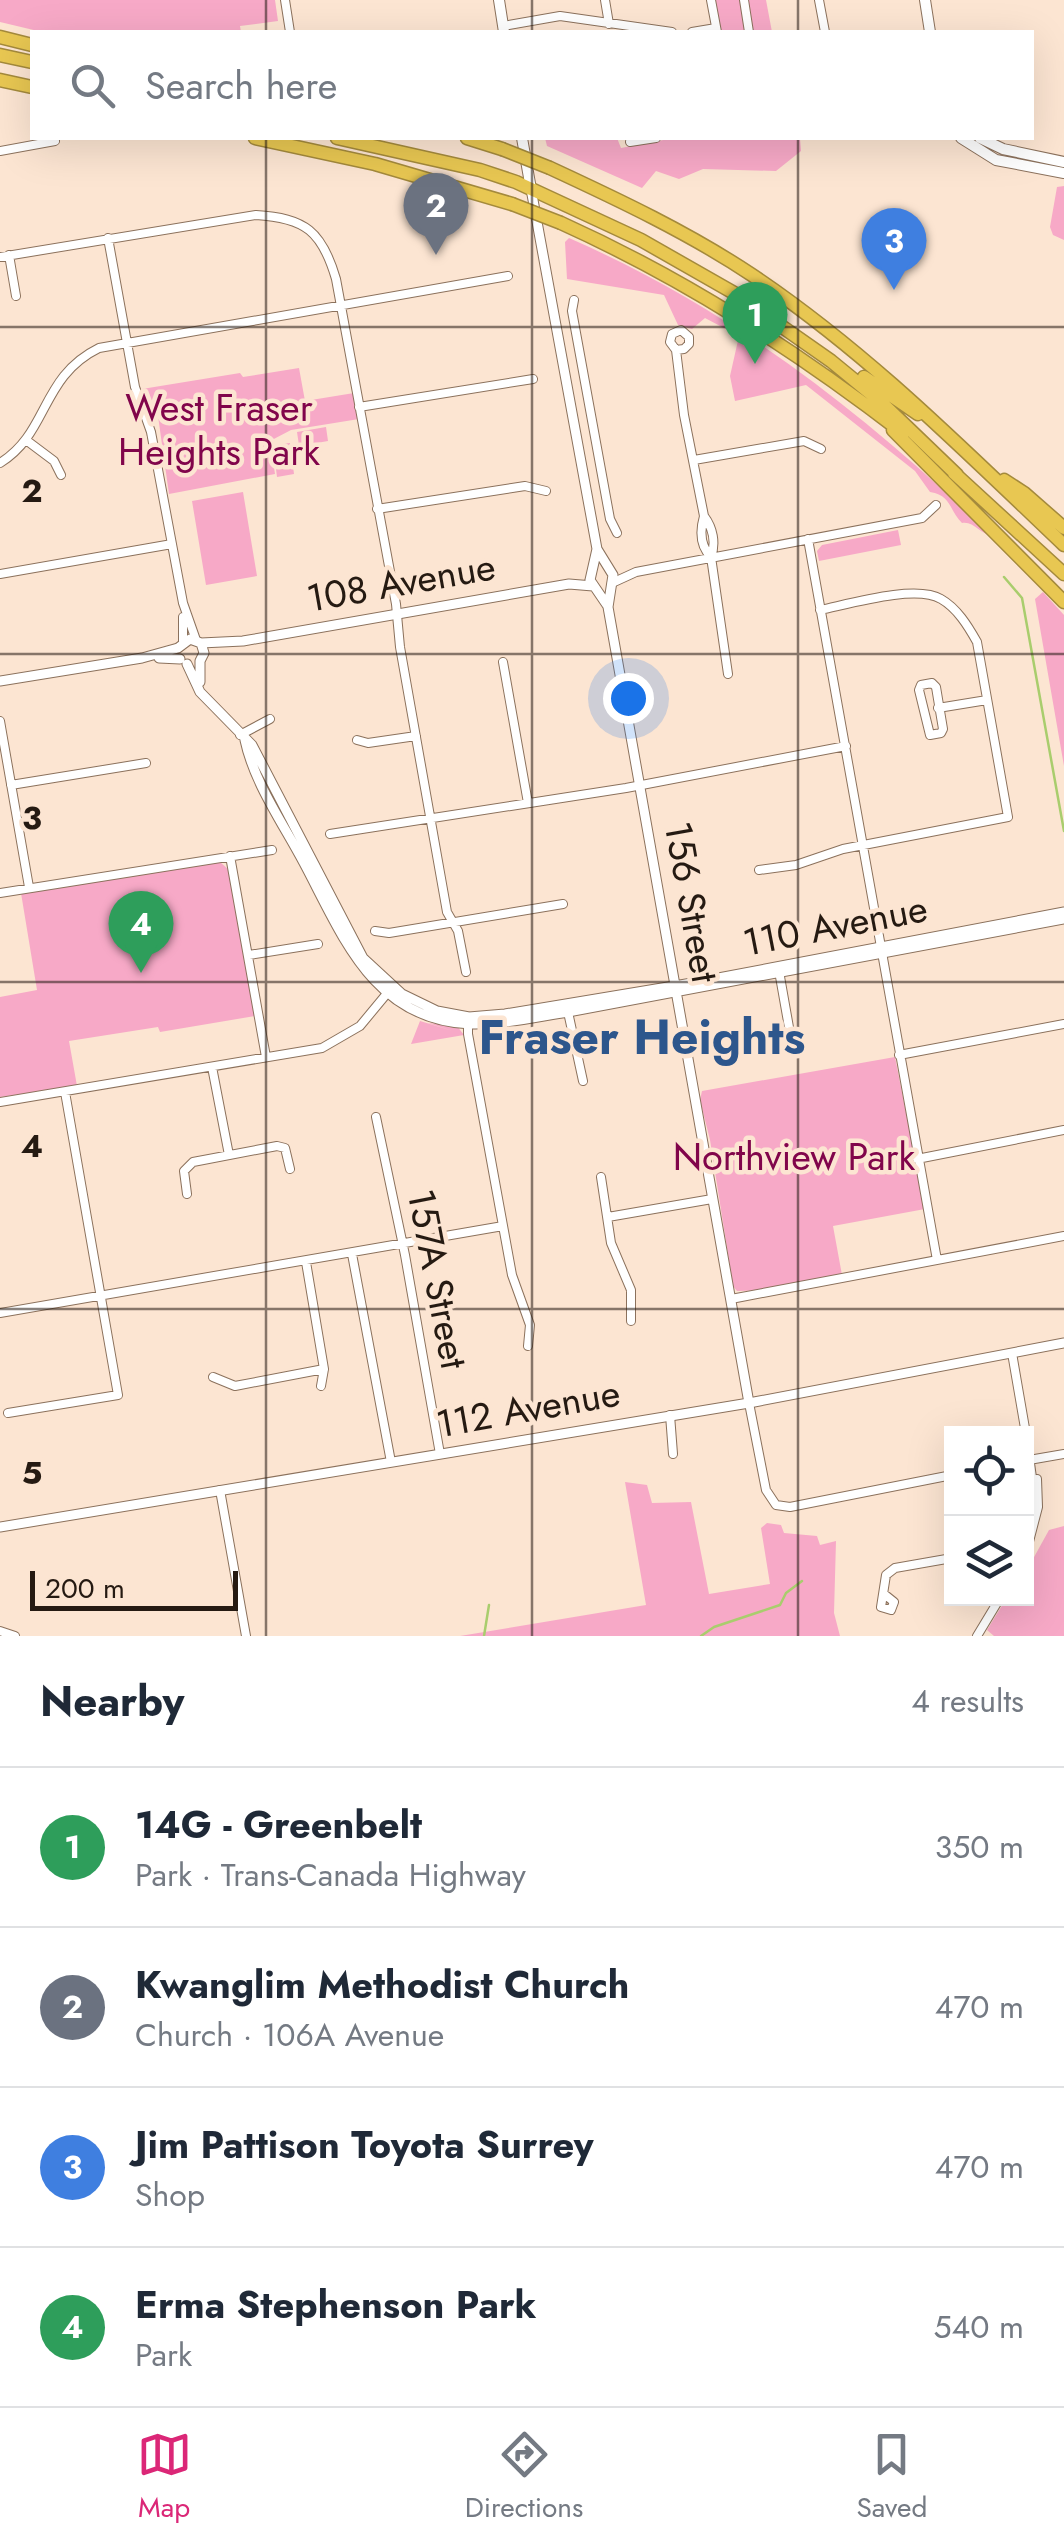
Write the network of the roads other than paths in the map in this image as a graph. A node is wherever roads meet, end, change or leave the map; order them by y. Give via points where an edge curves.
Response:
1 (286, 0) edge
2 (499, 0) edge
3 (605, 0) edge
4 (711, 0) edge
5 (744, 0) edge
6 (819, 0) edge
7 (925, 0) edge
8 (609, 24) junction
9 (503, 29) edge
10 (290, 30) edge
11 (656, 30) edge
12 (716, 30) edge
13 (750, 30) edge
14 (825, 30) edge
15 (930, 30) edge
16 (0, 36) edge
17 (30, 44) edge
18 (0, 55) edge
19 (30, 62) edge
20 (0, 84) edge
21 (30, 88) edge
22 (264, 140) edge
23 (347, 140) edge
24 (388, 140) edge
25 (473, 140) edge
26 (522, 140) edge
27 (643, 140) edge
28 (964, 140) edge
29 (984, 140) edge
30 (55, 141) dead end
31 (630, 142) dead end
32 (0, 150) edge
33 (1064, 162) edge
34 (1064, 173) edge
35 (530, 185) junction
36 (108, 238) junction
37 (5, 256) edge
38 (508, 276) dead end
39 (16, 296) dead end
40 (574, 300) dead end
41 (340, 304) junction
42 (126, 342) junction
43 (676, 350) dead end
44 (533, 379) dead end
45 (358, 407) junction
46 (874, 411) junction
47 (942, 428) junction
48 (26, 440) junction
49 (821, 448) dead end
50 (694, 460) junction
51 (0, 464) edge
52 (983, 466) junction
53 (61, 474) dead end
54 (958, 475) junction
55 (546, 491) dead end
56 (936, 505) dead end
57 (377, 509) junction
58 (1064, 528) edge
59 (616, 533) dead end
60 (808, 539) junction
61 (172, 544) junction
62 (1064, 545) edge
63 (597, 549) junction
64 (711, 558) junction
65 (609, 569) junction
66 (592, 572) junction
67 (636, 572) junction
68 (0, 574) edge
69 (1064, 574) edge
70 (569, 584) junction
71 (611, 584) junction
72 (596, 588) junction
73 (183, 602) junction
74 (1064, 602) edge
75 (608, 607) junction
76 (820, 610) junction
77 (397, 614) junction
78 (198, 641) junction
79 (244, 641) junction
80 (182, 653) junction
81 (201, 658) junction
82 (502, 662) dead end
83 (728, 674) dead end
84 (0, 681) edge
85 (206, 698) junction
86 (987, 700) junction
87 (938, 708) junction
88 (270, 719) dead end
89 (0, 720) edge
90 (416, 736) junction
91 (242, 738) junction
92 (357, 740) dead end
93 (846, 746) junction
94 (146, 763) dead end
95 (11, 784) junction
96 (640, 786) junction
97 (528, 803) junction
98 (430, 818) junction
99 (330, 834) dead end
100 (862, 845) junction
101 (272, 850) dead end
102 (230, 856) junction
103 (759, 870) dead end
104 (29, 887) junction
105 (0, 893) edge
106 (563, 904) dead end
107 (1064, 912) edge
108 (1064, 920) edge
109 (451, 922) junction
110 (375, 930) dead end
111 (318, 944) dead end
112 (881, 951) junction
113 (249, 955) junction
114 (779, 970) junction
115 (466, 972) dead end
116 (390, 990) junction
117 (677, 990) junction
118 (611, 997) junction
119 (568, 1012) junction
120 (469, 1020) junction
121 (1064, 1024) edge
122 (790, 1032) dead end
123 (899, 1055) junction
124 (266, 1057) junction
125 (212, 1067) junction
126 (583, 1081) dead end
127 (65, 1092) junction
128 (0, 1102) edge
129 (376, 1117) dead end
130 (1064, 1130) edge
131 (229, 1155) junction
132 (917, 1159) junction
133 (290, 1169) dead end
134 (601, 1177) dead end
135 (187, 1194) dead end
136 (712, 1199) junction
137 (608, 1216) junction
138 (503, 1226) junction
139 (1064, 1236) edge
140 (402, 1245) junction
141 (352, 1254) junction
142 (937, 1260) junction
143 (306, 1262) junction
144 (102, 1297) junction
145 (731, 1299) junction
146 (0, 1313) edge
147 (630, 1321) dead end
148 (1064, 1343) edge
149 (528, 1346) dead end
150 (1012, 1353) junction
151 (324, 1369) junction
152 (213, 1377) dead end
153 (321, 1386) dead end
154 (750, 1403) junction
155 (8, 1413) dead end
156 (670, 1415) junction
157 (1025, 1426) edge
158 (440, 1454) junction
159 (673, 1454) dead end
160 (1064, 1454) edge
161 (391, 1462) junction
162 (1034, 1462) edge
163 (1034, 1470) edge
164 (944, 1477) edge
165 (220, 1490) junction
166 (1034, 1522) edge
167 (0, 1527) edge
168 (944, 1559) edge
169 (884, 1594) dead end
170 (995, 1606) edge
171 (0, 1631) edge
172 (15, 1636) edge
173 (246, 1636) edge
174 (977, 1636) edge

1 - 10 street
2 - 9 main road
3 - 8 street
4 - 12 street
5 - 13 street
6 - 14 street
7 - 15 main road
8 - 9 street via 560,16
8 - 11 street
16 - 17 highway
18 - 19 highway
20 - 21 highway
22 - 46 highway, bridge via 375,164 561,223 726,307
23 - 35 highway
24 - 35 highway via 482,162
25 - 47 highway, bridge via 656,218 749,273 845,343
26 - 35 main road
27 - 31 street
28 - 34 main road via 996,160
29 - 33 main road
30 - 32 street
35 - 47 highway via 690,257
35 - 54 highway via 641,240 776,321 881,402
35 - 63 street
36 - 37 street
36 - 41 street via 256,215 284,217 321,239
36 - 42 street
37 - 39 street
38 - 41 street
40 - 59 street
41 - 42 street
41 - 45 street
42 - 48 street via 99,348 68,368
42 - 61 street
43 - 50 street
44 - 45 street
45 - 57 street
46 - 54 highway
46 - 74 highway
47 - 52 highway
48 - 51 street
48 - 53 street
49 - 50 street via 804,441
50 - 64 street
52 - 58 highway
52 - 62 highway
54 - 69 highway
55 - 57 street via 525,486
56 - 60 street via 922,518
57 - 77 street
60 - 64 street
60 - 76 street
61 - 68 street
61 - 73 street
63 - 65 street
63 - 66 street
64 - 67 street
64 - 83 street
65 - 66 street, 108 Avenue
65 - 67 street
65 - 71 street, 156 Street
66 - 70 street, 108 Avenue
66 - 72 street, 156 Street
67 - 71 street
70 - 72 street, 108 Avenue
70 - 77 street, 108 Avenue
71 - 72 street, 108 Avenue
71 - 75 street, 156 Street
72 - 75 street, 156 Street
73 - 78 street
73 - 80 street
75 - 96 street, 156 Street
76 - 86 street via 916,593 940,598 966,621 977,642
76 - 93 street
77 - 79 street, 108 Avenue
77 - 90 street
78 - 79 street, 108 Avenue
78 - 80 street, 108 Avenue
78 - 81 street
79 - 81 street, 108 Avenue
80 - 81 street, 108 Avenue
80 - 84 street
80 - 85 street
81 - 85 street
82 - 97 street
85 - 91 street
86 - 87 street
86 - 100 street via 1011,819
87 - 87 street via 936,686 921,686 930,735 942,733
88 - 91 street
89 - 95 street
90 - 92 street
90 - 98 street
91 - 116 street via 350,949 366,973
93 - 96 street
93 - 100 street
94 - 95 street
95 - 104 street
96 - 97 street
96 - 117 street, 156 Street
97 - 98 street
98 - 99 street
98 - 109 street
100 - 103 street
100 - 112 street
101 - 102 street
102 - 104 street
102 - 113 street
104 - 105 street
106 - 109 street
107 - 112 street, 110 Avenue
108 - 112 street, 110 Avenue
109 - 110 street
109 - 115 street
111 - 113 street
112 - 114 street, 110 Avenue
112 - 123 street
113 - 124 street
114 - 117 street, 110 Avenue
114 - 122 street
116 - 120 street, 110 Avenue via 422,1013
116 - 124 street via 345,1038
117 - 118 street, 110 Avenue
117 - 119 street, 110 Avenue
117 - 136 street, 156 Street
118 - 119 street
118 - 120 street, 110 Avenue
119 - 120 street, 110 Avenue
119 - 126 street
120 - 138 street
121 - 123 street
123 - 132 street
124 - 125 street
125 - 127 street
125 - 131 street
127 - 128 street
127 - 144 street
129 - 140 street, 157A Street
130 - 132 street
131 - 133 street via 285,1148
131 - 135 street via 188,1165
132 - 142 street
134 - 137 street
136 - 137 street
136 - 145 street, 156 Street
137 - 147 street via 613,1250 631,1290
138 - 140 street
138 - 149 street via 530,1325
139 - 142 street
140 - 141 street
140 - 158 street, 157A Street
141 - 143 street
141 - 161 street
142 - 145 street
143 - 144 street
143 - 151 street
144 - 146 street
144 - 155 street via 118,1396
145 - 154 street, 156 Street
148 - 150 street, 112 Avenue
150 - 154 street, 112 Avenue
150 - 157 street
151 - 152 street via 236,1386
151 - 153 street
154 - 156 street, 112 Avenue
154 - 164 street, 156 Street via 772,1502 790,1506
156 - 158 street, 112 Avenue
156 - 159 street
158 - 161 street, 112 Avenue
160 - 162 street
161 - 165 street, 112 Avenue
163 - 166 street
165 - 167 street, 112 Avenue
165 - 173 street
168 - 169 street via 895,1568 886,1576
170 - 174 street
171 - 172 street

